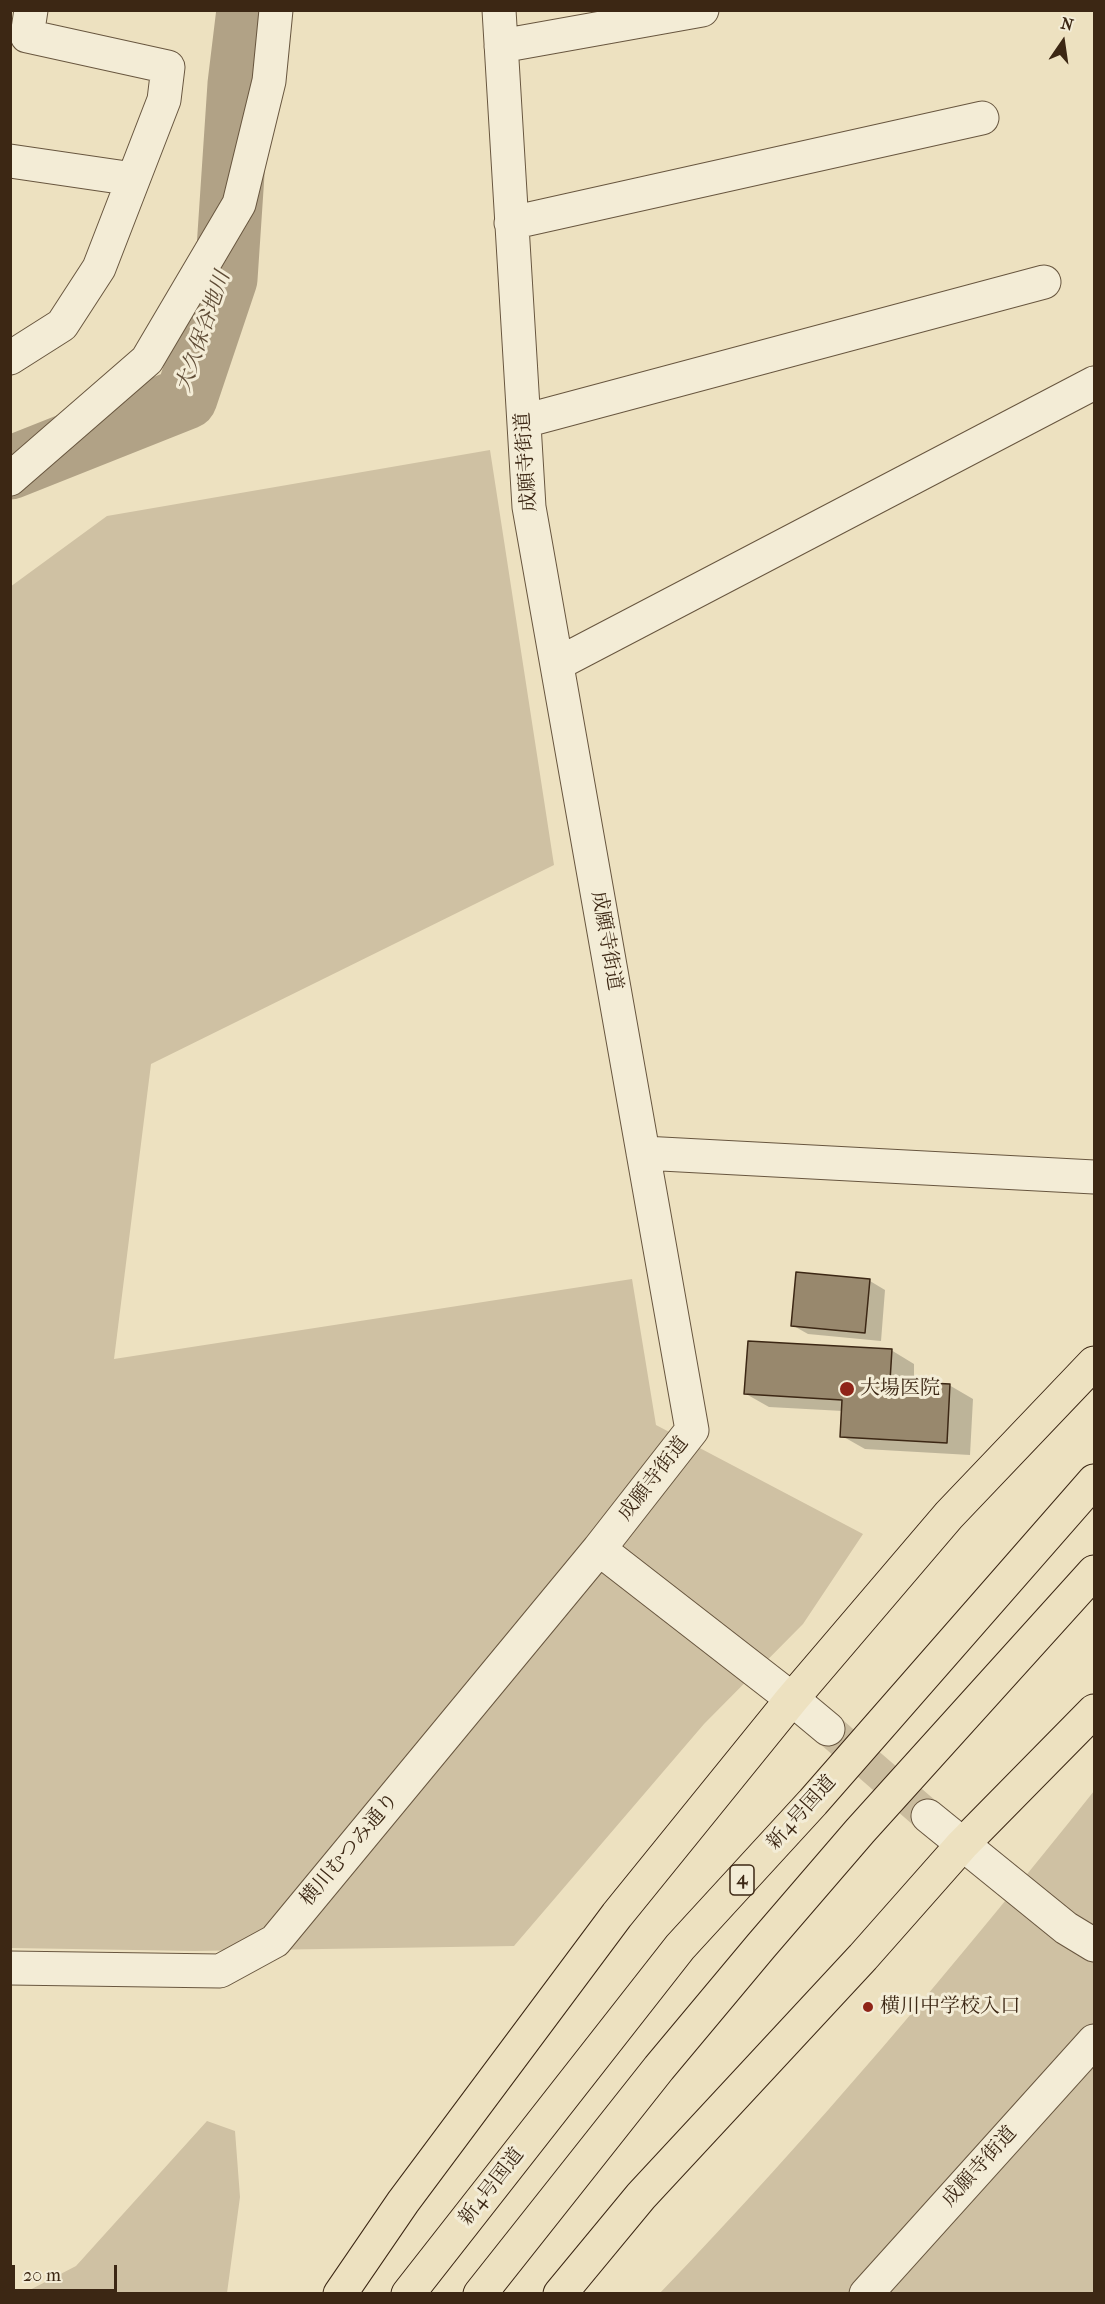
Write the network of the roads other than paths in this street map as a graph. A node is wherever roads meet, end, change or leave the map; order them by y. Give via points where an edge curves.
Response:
1 (31, 10) edge
2 (276, 10) edge
3 (499, 10) edge
4 (702, 10) edge
5 (501, 46) junction
6 (982, 118) dead end
7 (10, 161) edge
8 (133, 179) junction
9 (511, 223) junction
10 (1044, 282) dead end
11 (10, 358) edge
12 (1095, 382) edge
13 (524, 421) junction
14 (12, 474) edge
15 (556, 664) junction
16 (643, 1153) junction
17 (1095, 1177) edge
18 (1095, 1363) edge
19 (1095, 1481) edge
20 (599, 1549) junction
21 (1095, 1572) edge
22 (792, 1699) junction
23 (1095, 1711) edge
24 (828, 1729) tunnel mouth
25 (928, 1816) tunnel mouth
26 (962, 1845) junction
27 (1095, 1946) edge
28 (10, 1968) edge
29 (1095, 2041) edge
30 (340, 2294) edge
31 (408, 2294) edge
32 (480, 2294) edge
33 (560, 2294) edge
34 (866, 2294) edge

1 - 8 street via 27,36 168,67 164,100
2 - 14 street via 269,81 239,204 147,360
3 - 5 street, 成願寺街道
4 - 5 street
5 - 9 street, 成願寺街道
6 - 9 street
7 - 8 street
8 - 11 street via 99,268 62,325
9 - 13 street, 成願寺街道
10 - 13 street
12 - 15 street
13 - 15 street, 成願寺街道 via 529,507
15 - 16 street, 成願寺街道
16 - 17 street
16 - 20 street, 成願寺街道 via 692,1430
18 - 22 highway via 949,1515
19 - 31 highway, 新4号国道 / 4 via 680,1947
20 - 22 street
20 - 28 street, 横川むつみ通り via 275,1941 220,1971
21 - 32 highway via 761,1946
22 - 24 street
22 - 30 highway via 617,1915 403,2202
23 - 26 highway
25 - 26 street
26 - 27 street via 1066,1928
26 - 33 highway via 641,2196
29 - 34 street, 成願寺街道

